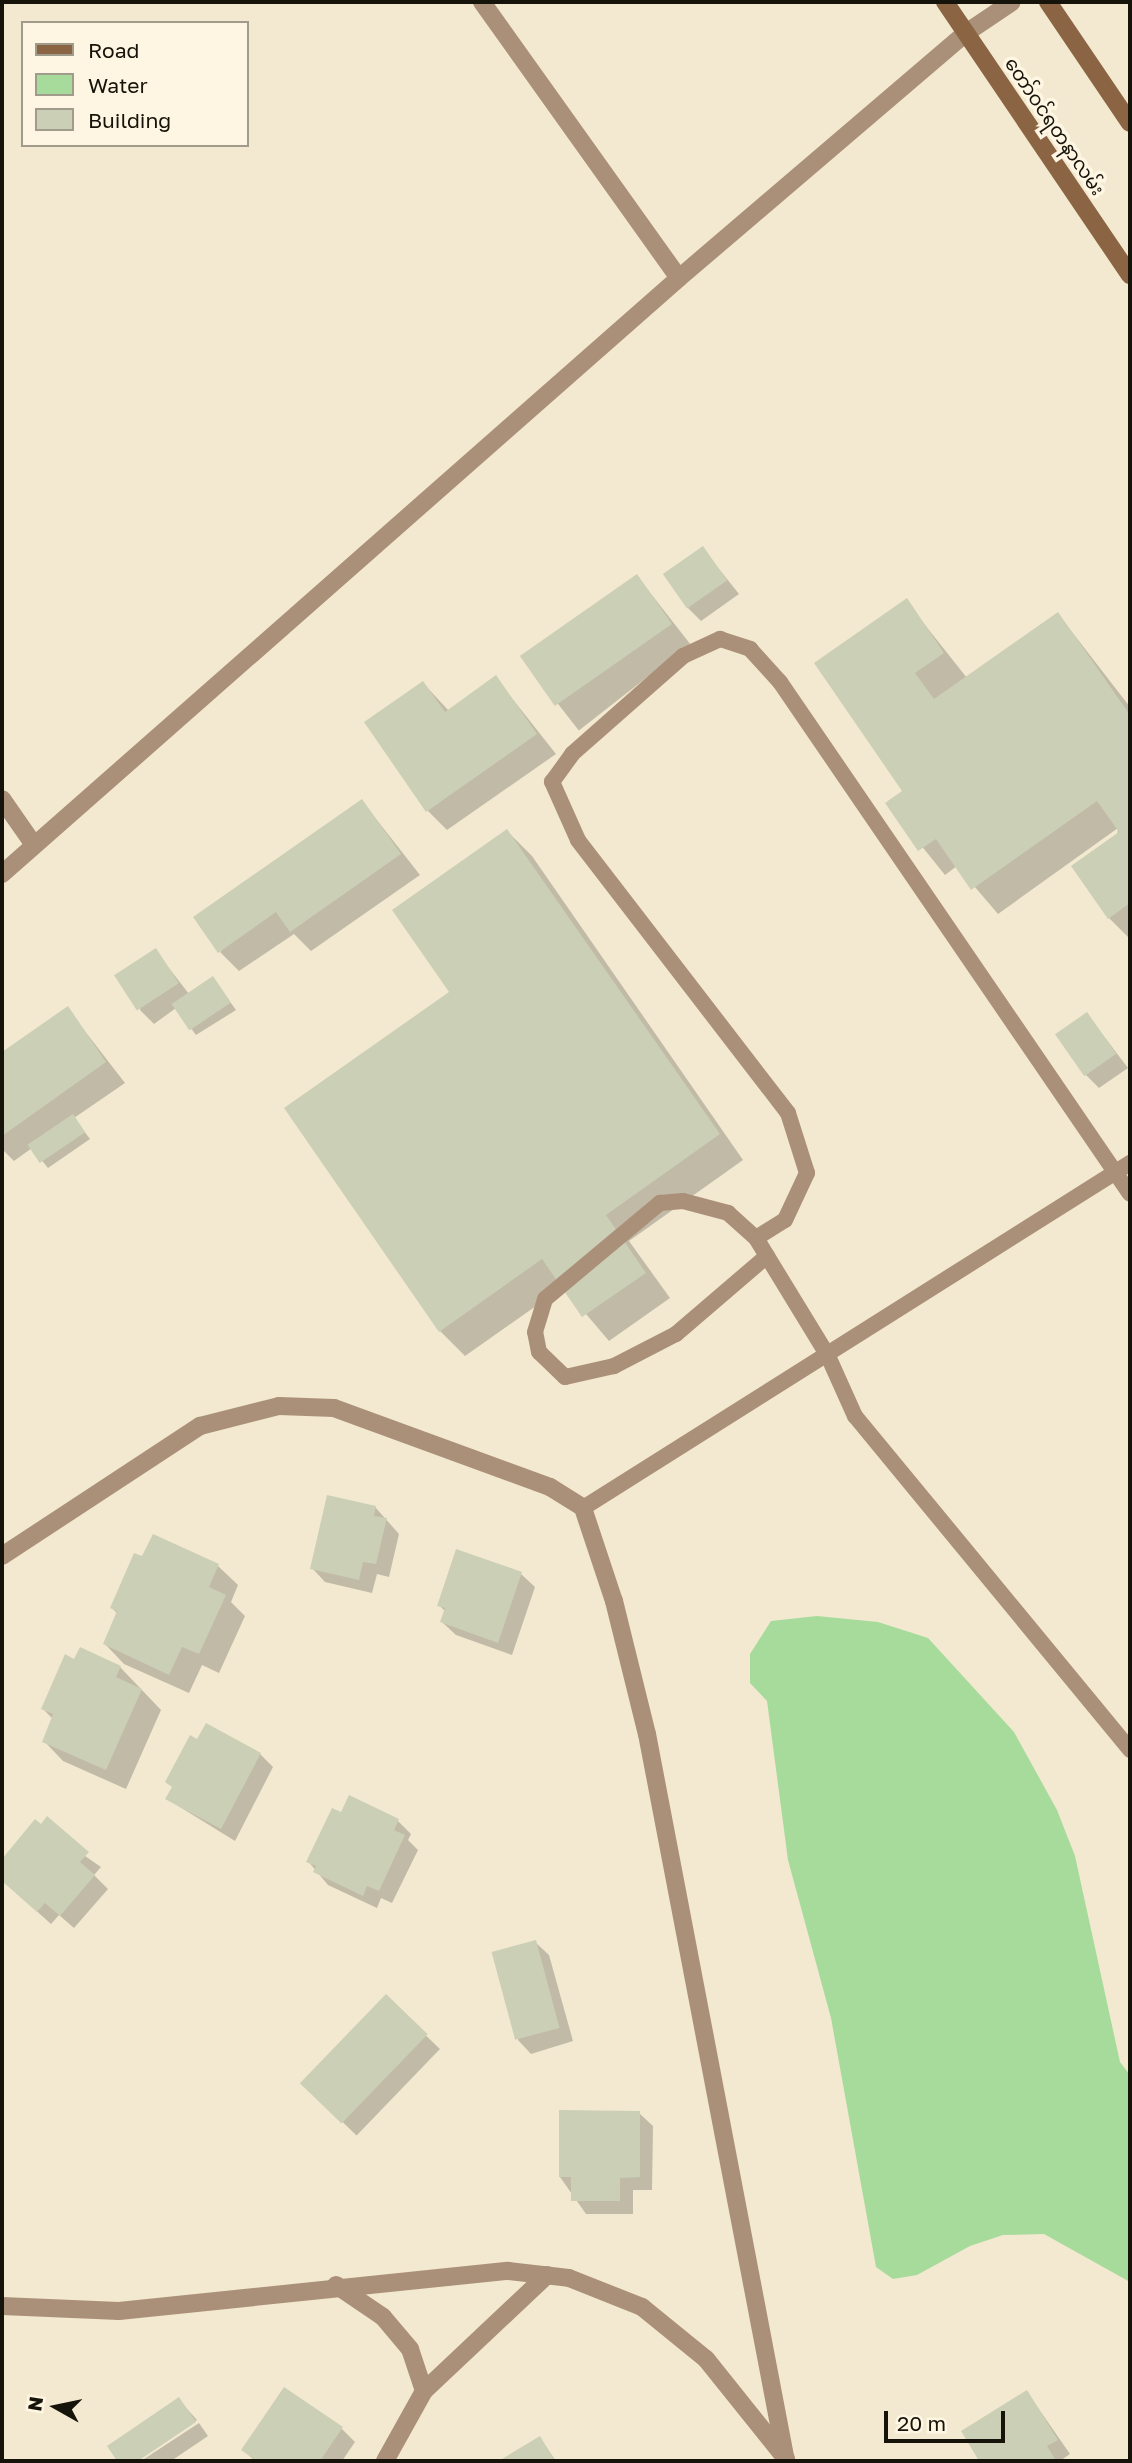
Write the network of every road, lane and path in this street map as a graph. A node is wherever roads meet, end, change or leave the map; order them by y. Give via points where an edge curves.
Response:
1 (482, 2) edge
2 (945, 2) edge
3 (1012, 2) edge
4 (1048, 2) edge
5 (966, 33) junction
6 (1130, 123) edge
7 (1130, 275) edge
8 (679, 278) junction
9 (2, 799) edge
10 (34, 845) junction
11 (2, 874) edge
12 (1130, 1163) edge
13 (1114, 1173) junction
14 (1130, 1194) edge
15 (756, 1238) junction
16 (767, 1256) junction
17 (828, 1356) junction
18 (583, 1508) junction
19 (2, 1556) edge
20 (1130, 1750) edge
21 (547, 2276) junction
22 (336, 2285) junction
23 (2, 2306) edge
24 (424, 2391) junction
25 (786, 2460) edge
26 (385, 2461) edge

1 - 8 street
2 - 5 main road, တော်ဝင်ရတနာလမ်း
3 - 5 street
4 - 6 main road
5 - 7 main road, တော်ဝင်ရတနာလမ်း
5 - 8 street
8 - 10 street
9 - 10 street
10 - 11 street
12 - 13 lane
13 - 14 lane
13 - 15 lane via 780,682 750,649 720,639 683,656 572,754 552,782 578,840 788,1113 807,1173 785,1220
13 - 17 lane
15 - 16 lane
15 - 16 lane via 728,1213 683,1201 660,1203 545,1299 535,1332 539,1352 565,1377 614,1366 676,1334
16 - 17 lane
17 - 18 lane
17 - 20 lane via 855,1416
18 - 19 street via 550,1487 334,1408 279,1406 200,1426
18 - 25 street via 614,1601 646,1734
21 - 22 street via 508,2271
21 - 24 street
21 - 25 street via 642,2307 706,2359
22 - 23 street via 119,2311
22 - 24 street via 383,2317 410,2349
24 - 26 street

